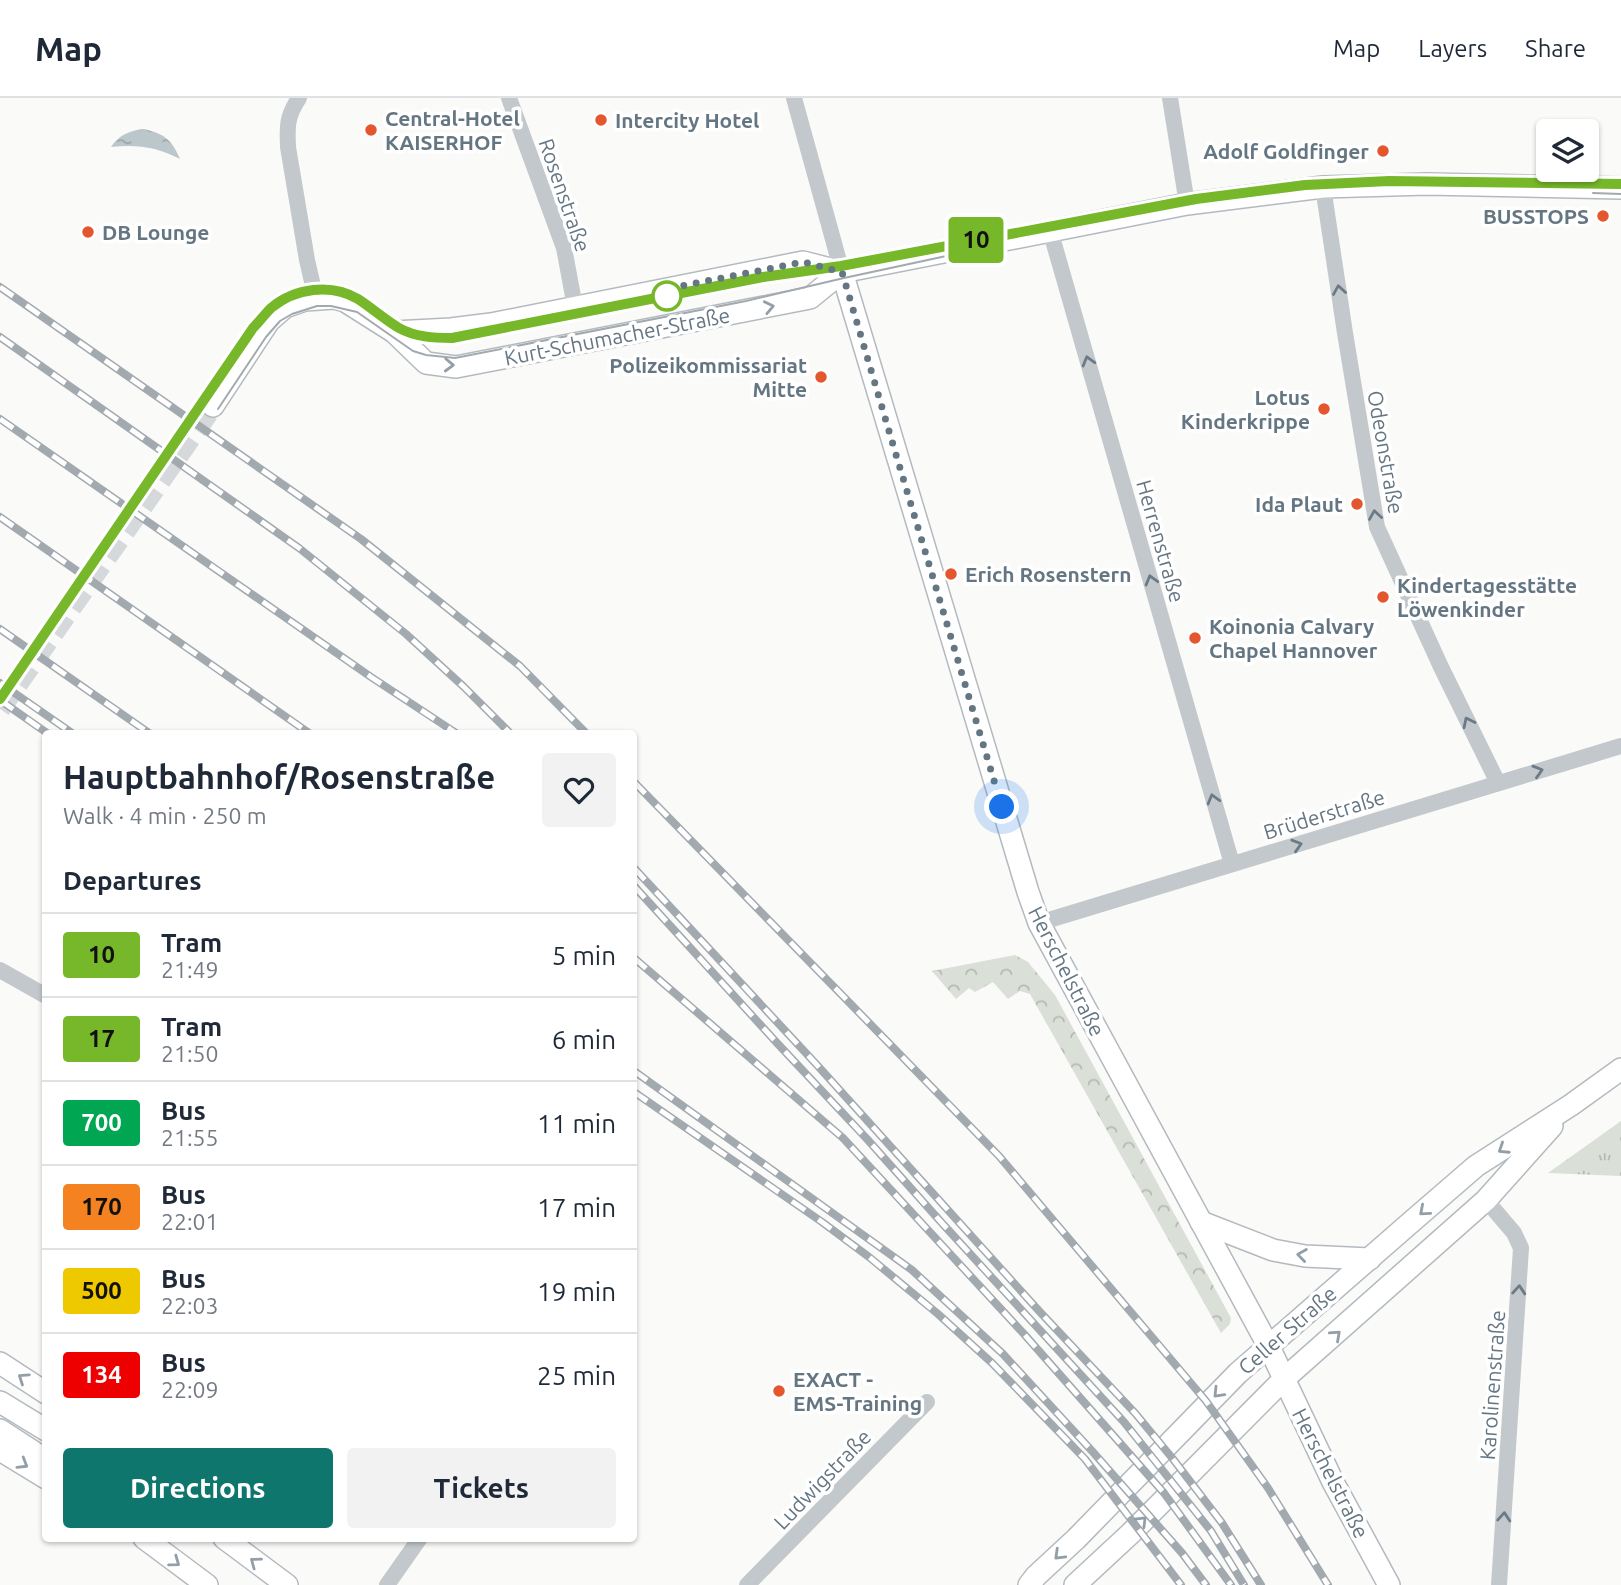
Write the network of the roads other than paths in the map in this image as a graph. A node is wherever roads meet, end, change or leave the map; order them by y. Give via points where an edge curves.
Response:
1 (299, 98) edge
2 (509, 98) edge
3 (794, 98) edge
4 (1170, 98) edge
5 (1323, 187) junction
6 (1621, 188) edge
7 (1187, 204) junction
8 (1050, 230) junction
9 (842, 272) junction
10 (316, 299) junction
11 (575, 307) junction
12 (394, 332) junction
13 (212, 406) tunnel mouth
14 (1621, 746) edge
15 (1498, 783) junction
16 (1232, 864) junction
17 (1039, 923) junction
18 (0, 970) edge
19 (42, 994) edge
20 (1621, 1069) edge
21 (1571, 1105) junction
22 (1486, 1200) junction
23 (1201, 1222) junction
24 (1370, 1259) junction
25 (1269, 1347) junction
26 (0, 1363) edge
27 (1284, 1379) junction
28 (42, 1390) edge
29 (0, 1402) edge
30 (927, 1402) dead end
31 (42, 1428) edge
32 (0, 1430) edge
33 (0, 1450) edge
34 (42, 1457) edge
35 (42, 1476) edge
36 (149, 1542) edge
37 (229, 1542) edge
38 (417, 1542) edge
39 (207, 1585) edge
40 (287, 1585) edge
41 (387, 1585) edge
42 (747, 1585) edge
43 (1029, 1585) edge
44 (1075, 1585) edge
45 (1389, 1585) edge
46 (1499, 1585) edge

1 - 10 street via 290,111 288,147
2 - 11 street, Rosenstraße via 564,248
3 - 9 street
4 - 7 street
5 - 6 street, Kurt-Schumacher-Straße
5 - 7 street, Kurt-Schumacher-Straße
15 -> 5 street, Odeonstraße via 1377,527
7 - 8 street, Kurt-Schumacher-Straße
8 - 9 street, Kurt-Schumacher-Straße
16 -> 8 street, Herrenstraße
9 - 11 street, Kurt-Schumacher-Straße via 803,262
12 -> 9 street, Kurt-Schumacher-Straße via 426,363 456,367 810,298
9 - 17 street, Herschelstraße
10 - 12 street, Kurt-Schumacher-Straße via 345,301
10 - 13 street via 294,303 269,321
11 - 12 street, Kurt-Schumacher-Straße via 491,324
15 -> 14 street, Brüderstraße
16 -> 15 street, Brüderstraße
16 - 17 street, Brüderstraße
17 - 23 street, Herschelstraße
18 - 19 street
20 - 21 street, Celler Straße
21 - 22 street, Celler Straße
21 -> 24 street, Celler Straße via 1475,1166
27 -> 22 street, Celler Straße
46 -> 22 street, Karolinenstraße via 1521,1248
24 -> 23 street via 1273,1250
23 - 25 street, Herschelstraße
24 - 25 street, Celler Straße
25 - 27 street, Herschelstraße
25 -> 43 street, Celler Straße
28 -> 26 street
44 -> 27 street, Celler Straße
27 - 45 street, Herschelstraße
29 - 31 street
30 - 42 street, Ludwigstraße
32 - 34 street
33 -> 35 street
36 -> 39 street
40 -> 37 street
38 - 41 street

